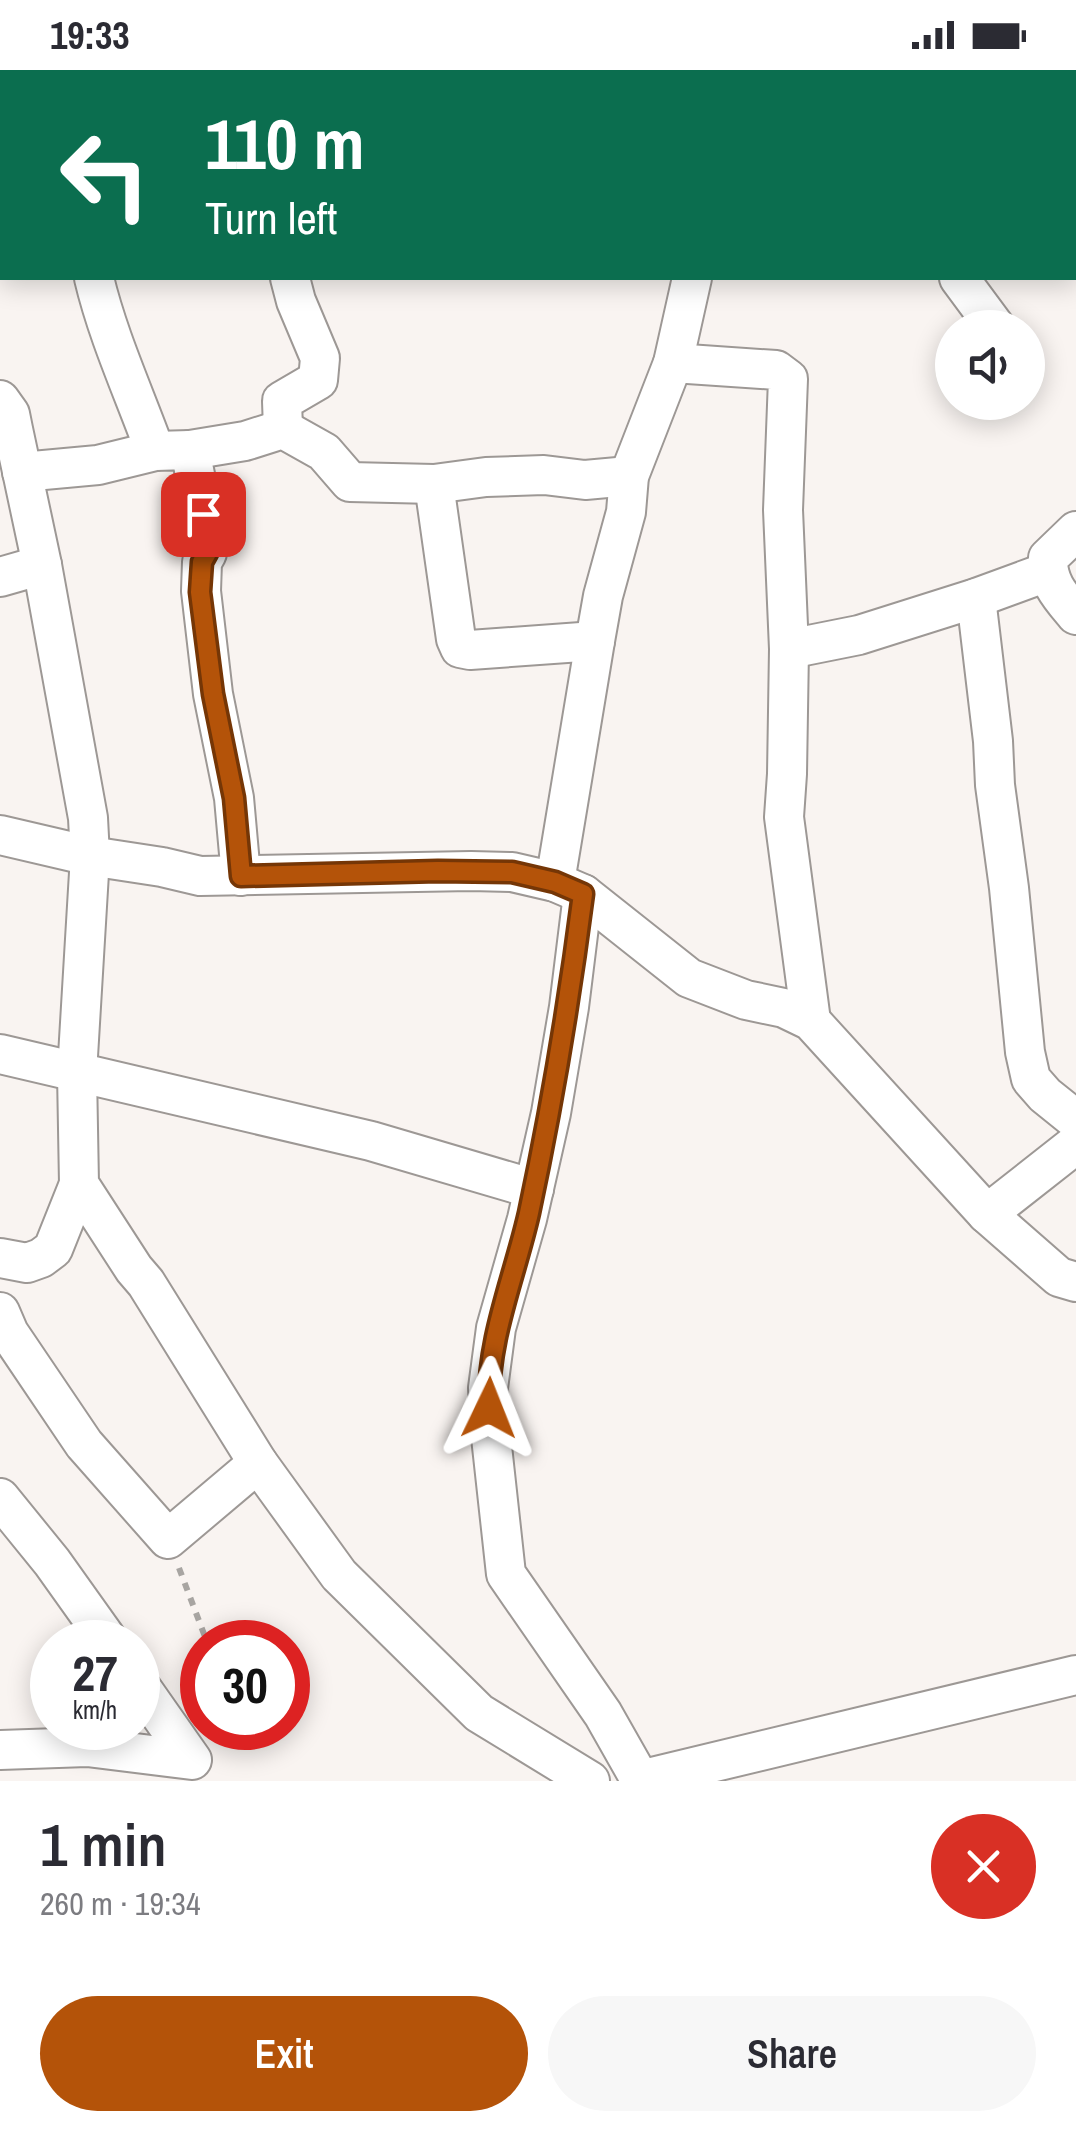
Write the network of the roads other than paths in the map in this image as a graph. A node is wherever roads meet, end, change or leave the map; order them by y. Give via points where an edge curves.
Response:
1 (776, 70) edge
2 (839, 70) edge
3 (95, 280) edge
4 (291, 280) edge
5 (692, 280) edge
6 (960, 280) edge
7 (983, 310) edge
8 (673, 363) junction
9 (0, 400) edge
10 (283, 429) junction
11 (172, 450) junction
12 (22, 472) junction
13 (629, 476) junction
14 (434, 484) junction
15 (1076, 531) edge
16 (42, 566) junction
17 (1047, 572) junction
18 (0, 576) edge
19 (976, 598) junction
20 (1076, 616) edge
21 (595, 641) junction
22 (789, 650) junction
23 (0, 835) edge
24 (90, 856) junction
25 (241, 876) junction
26 (569, 888) junction
27 (811, 1022) junction
28 (0, 1054) edge
29 (77, 1073) junction
30 (1076, 1120) edge
31 (1076, 1144) edge
32 (79, 1184) junction
33 (534, 1189) junction
34 (987, 1214) junction
35 (0, 1258) edge
36 (1076, 1282) edge
37 (0, 1312) edge
38 (258, 1464) junction
39 (0, 1498) edge
40 (93, 1620) edge
41 (1076, 1675) edge
42 (160, 1714) edge
43 (0, 1750) edge
44 (543, 1766) edge
45 (201, 1771) edge
46 (640, 1780) edge
47 (590, 1781) edge

1 - 2 street
3 - 11 street via 118,360
4 - 10 street via 320,358 318,380 282,401
5 - 8 street
6 - 7 street
8 - 13 street
8 - 22 street via 776,370 788,379 783,510
9 - 12 street via 10,414
10 - 11 street
10 - 14 street via 324,452 350,482
11 - 12 street
11 - 25 street via 208,539 200,592
12 - 16 street
13 - 14 street
13 - 21 street
14 - 21 street via 460,648
15 - 17 street via 1048,558
16 - 18 street
16 - 24 street
17 - 19 street
17 - 20 street
19 - 22 street
19 - 30 street via 1025,1052 1031,1079
21 - 26 street
22 - 27 street via 784,817
23 - 24 street
24 - 25 street via 200,876
24 - 29 street
25 - 26 street via 470,870 512,872
26 - 27 street via 690,978
26 - 33 street via 569,1007
27 - 34 street
28 - 29 street
29 - 32 street
29 - 33 street via 371,1140
31 - 34 street
32 - 35 street via 53,1249 27,1263
32 - 38 street
33 - 46 street via 496,1328 488,1388 506,1574
34 - 36 street via 1059,1277
37 - 38 street via 84,1444 168,1538
38 - 44 street via 339,1574 446,1683
39 - 40 street
41 - 46 street
42 - 45 street
43 - 45 street via 87,1746
44 - 47 street

